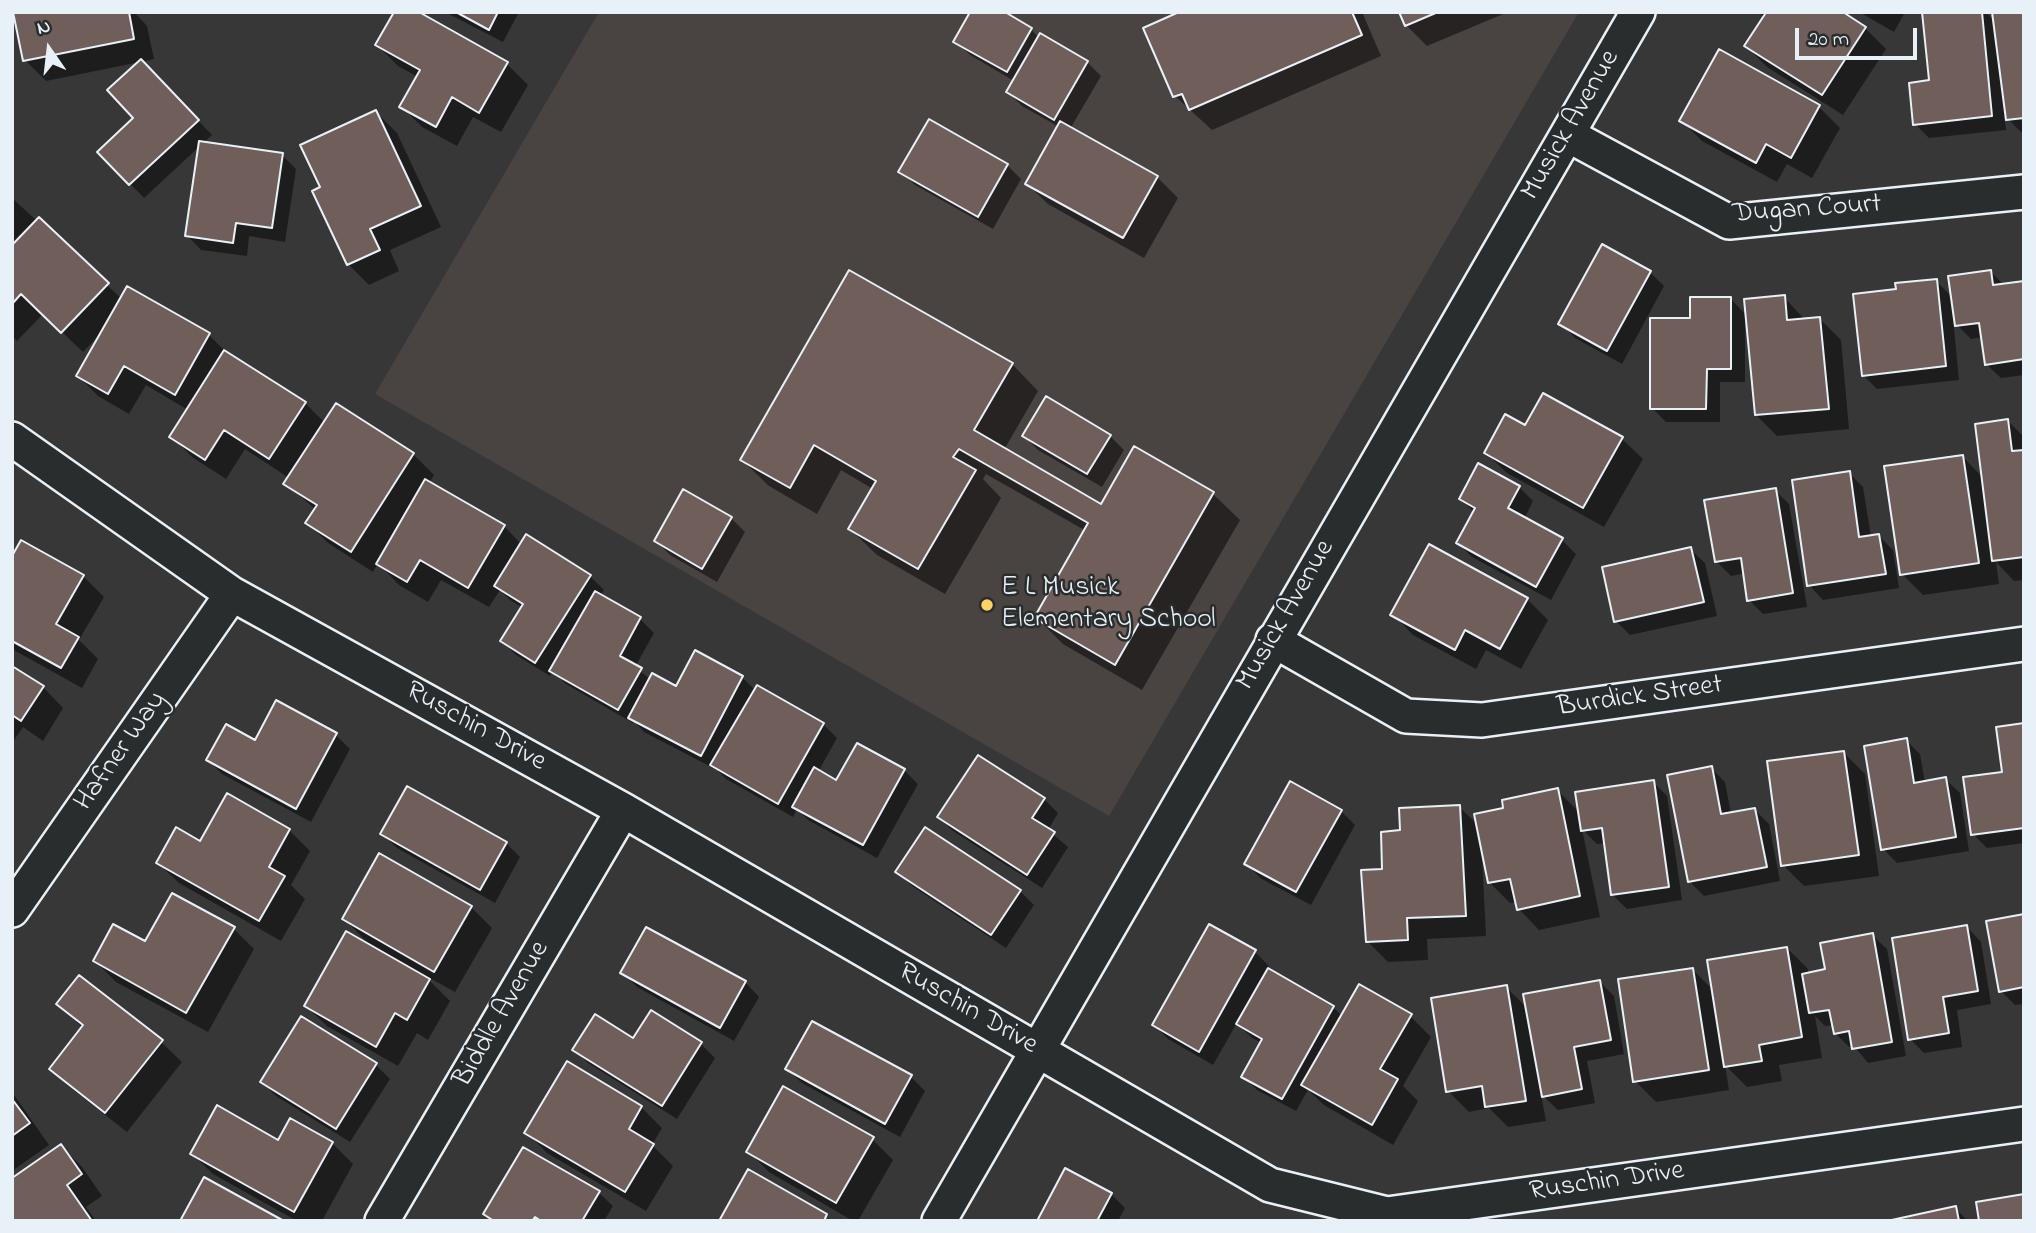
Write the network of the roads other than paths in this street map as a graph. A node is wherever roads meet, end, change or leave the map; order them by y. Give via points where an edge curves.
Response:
1 (1638, 12) edge
2 (1568, 135) junction
3 (2024, 192) edge
4 (12, 439) edge
5 (232, 594) junction
6 (1273, 640) junction
7 (2024, 644) edge
8 (623, 810) junction
9 (12, 910) edge
10 (1036, 1050) junction
11 (2024, 1124) edge
12 (382, 1221) edge
13 (939, 1221) edge

1 - 2 street, Musick Avenue
2 - 3 street, Dugan Court via 1729,222
2 - 6 street, Musick Avenue
4 - 5 street, Ruschin Drive
5 - 8 street, Ruschin Drive
5 - 9 street, Hafner Way
6 - 7 street, Burdick Street via 1406,716 1482,720
6 - 10 street, Musick Avenue
8 - 10 street, Ruschin Drive
8 - 12 street, Biddle Avenue
10 - 11 street, Ruschin Drive via 1270,1185 1387,1214
10 - 13 street, Musick Avenue

